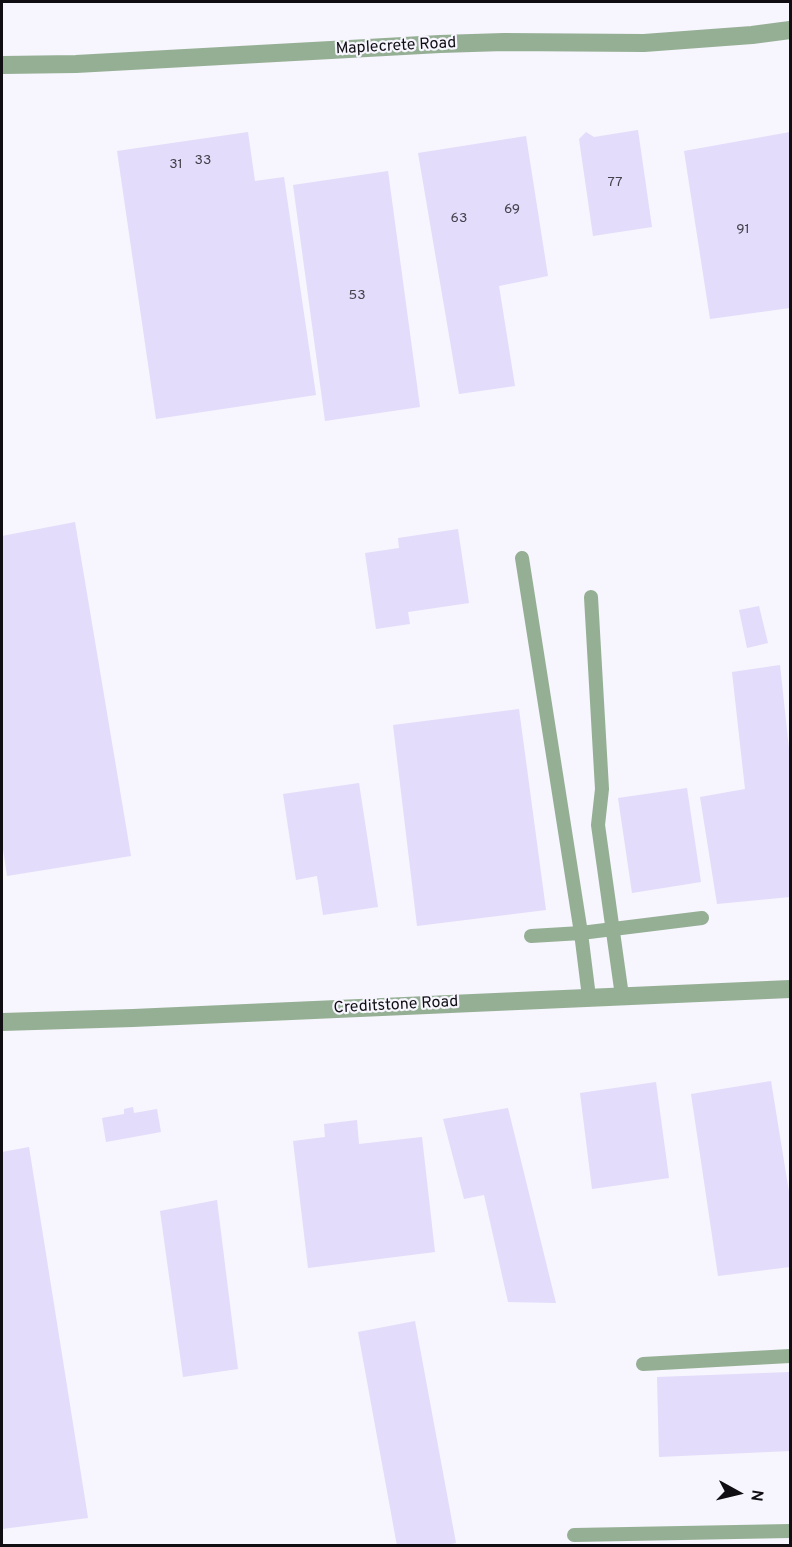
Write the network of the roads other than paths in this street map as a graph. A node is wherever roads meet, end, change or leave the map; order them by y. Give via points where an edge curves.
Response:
1 (790, 30) edge
2 (2, 65) edge
3 (522, 558) dead end
4 (591, 597) dead end
5 (702, 918) dead end
6 (613, 930) junction
7 (581, 933) junction
8 (531, 936) dead end
9 (790, 989) edge
10 (622, 996) junction
11 (589, 997) junction
12 (2, 1022) edge
13 (790, 1356) edge
14 (643, 1364) dead end
15 (790, 1531) edge
16 (574, 1535) dead end

1 - 2 street, Maplecrete Road via 644,43 450,44
3 - 7 lane
4 - 6 lane via 602,789 598,825
5 - 6 lane
6 - 7 lane
6 - 10 lane
7 - 8 lane
7 - 11 lane
9 - 10 street, Creditstone Road
10 - 11 street, Creditstone Road
11 - 12 street, Creditstone Road
13 - 14 lane
15 - 16 lane

